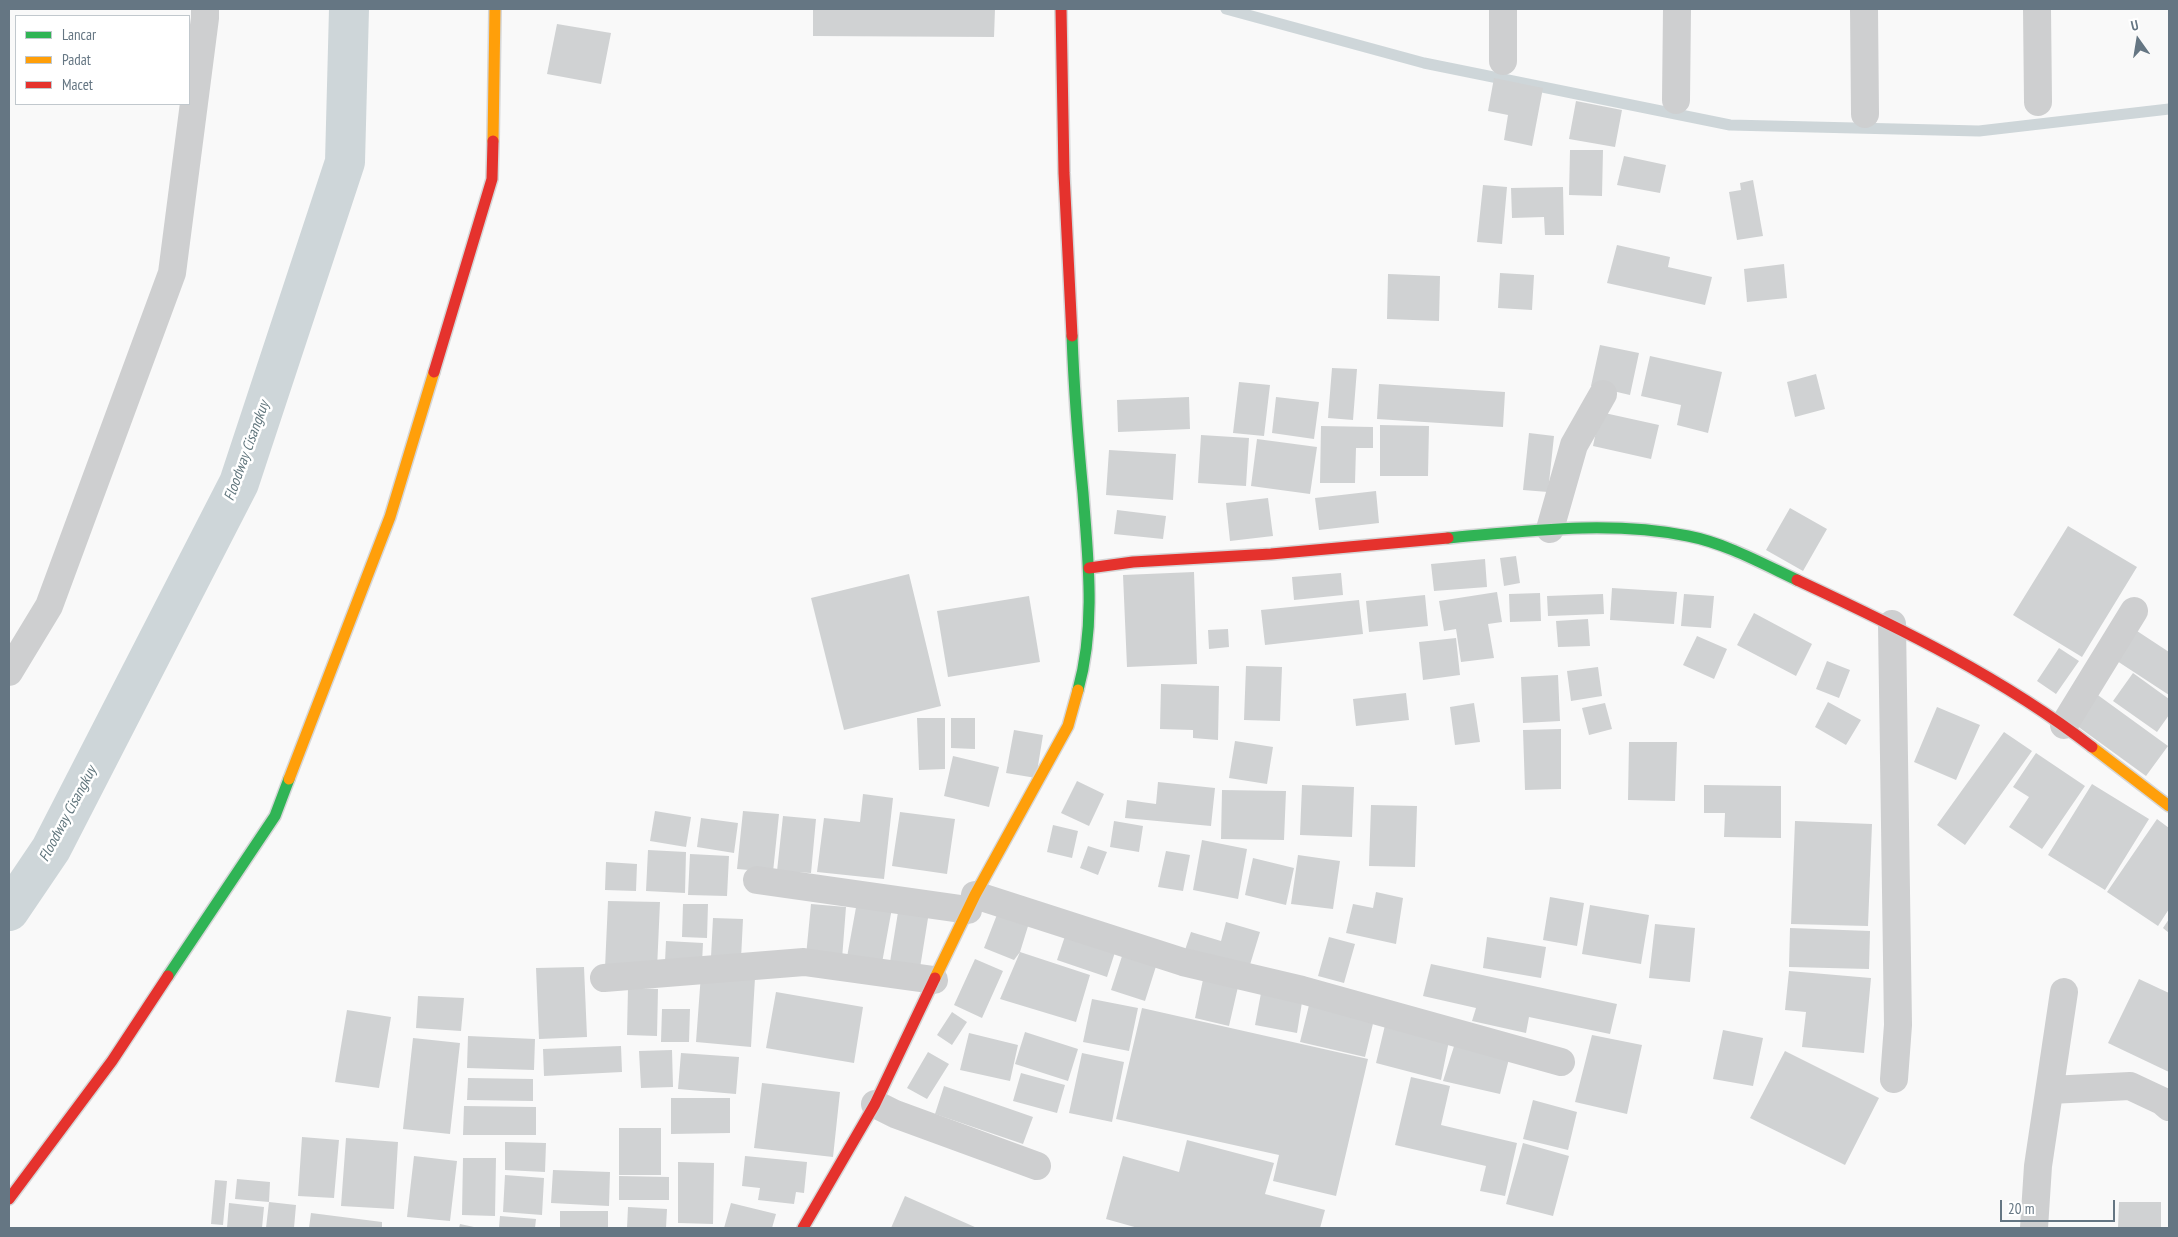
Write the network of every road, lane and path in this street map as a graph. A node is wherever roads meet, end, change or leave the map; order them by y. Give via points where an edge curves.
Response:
1 (205, 9) edge
2 (495, 9) edge
3 (1061, 9) edge
4 (1503, 9) edge
5 (1677, 9) edge
6 (1864, 9) edge
7 (2037, 9) edge
8 (1503, 61) dead end
9 (1676, 100) dead end
10 (2038, 102) dead end
11 (1865, 114) dead end
12 (1603, 394) dead end
13 (1550, 529) junction
14 (1089, 568) junction
15 (2134, 611) dead end
16 (1892, 624) junction
17 (9, 672) edge
18 (2064, 725) junction
19 (2169, 806) edge
20 (757, 880) dead end
21 (972, 903) junction
22 (604, 978) dead end
23 (934, 980) junction
24 (2064, 992) dead end
25 (1561, 1062) dead end
26 (1894, 1079) dead end
27 (2050, 1090) junction
28 (876, 1104) junction
29 (2169, 1107) edge
30 (1037, 1166) dead end
31 (9, 1199) edge
32 (803, 1228) edge
33 (2034, 1228) edge

1 - 17 street via 172,274 49,606
2 - 31 street via 492,179 390,517 275,816 112,1061
3 - 14 street via 1064,173 1074,383
4 - 8 street
5 - 9 street
6 - 11 street
7 - 10 street
12 - 13 street via 1574,445
13 - 14 street
13 - 16 street via 1632,528 1689,536 1744,555
14 - 21 street via 1090,612 1083,672 1068,726
15 - 18 street
16 - 18 street via 1960,661
16 - 26 street via 1898,1025
18 - 19 street
20 - 21 street
21 - 23 street
21 - 25 street
22 - 23 street via 804,962
23 - 28 street
24 - 27 street
27 - 29 street via 2130,1086
27 - 33 street via 2038,1166
28 - 30 street via 895,1114
28 - 32 street

